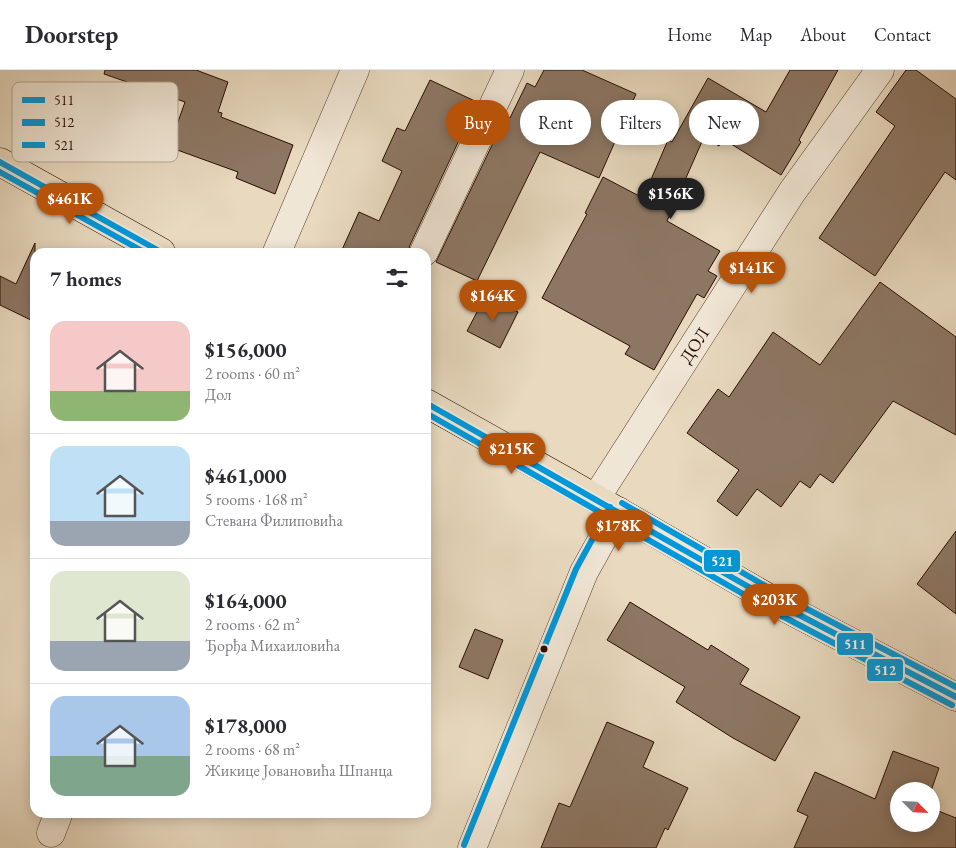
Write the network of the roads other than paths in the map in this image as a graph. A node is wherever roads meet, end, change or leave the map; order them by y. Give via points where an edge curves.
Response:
1 (354, 70) edge
2 (510, 70) edge
3 (880, 70) edge
4 (0, 162) edge
5 (154, 248) edge
6 (279, 248) edge
7 (426, 248) edge
8 (431, 406) edge
9 (607, 505) junction
10 (956, 697) edge
11 (472, 848) edge

1 - 6 street
2 - 7 street
3 - 9 street, ДОЛ via 792,192
4 - 5 main road
8 - 9 main road
9 - 10 main road via 784,607
9 - 11 street, ДОЛ via 584,572

